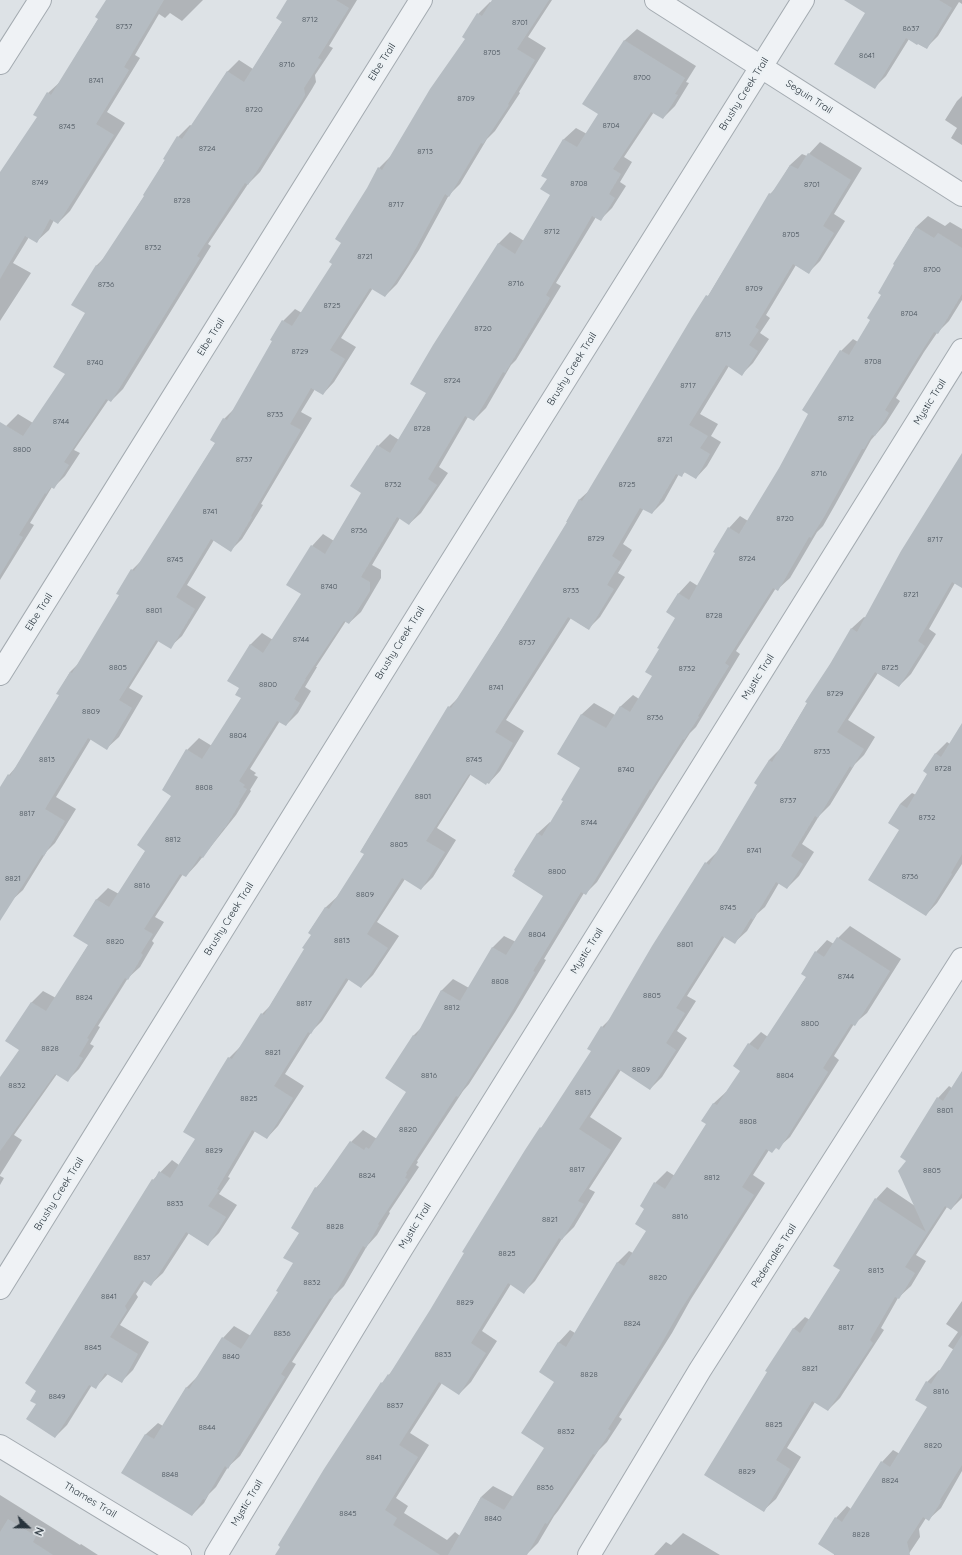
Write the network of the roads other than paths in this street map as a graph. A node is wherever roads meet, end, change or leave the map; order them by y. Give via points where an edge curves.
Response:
1 (40, 0) edge
2 (421, 0) edge
3 (656, 0) edge
4 (803, 0) edge
5 (0, 63) edge
6 (761, 67) junction
7 (962, 195) edge
8 (962, 350) edge
9 (0, 674) edge
10 (962, 959) edge
11 (0, 1288) edge
12 (0, 1446) edge
13 (180, 1555) edge
14 (216, 1555) edge
15 (589, 1555) edge

1 - 5 street
2 - 9 street, Elbe Trail
3 - 6 street, Seguin Trail
4 - 6 street, Brushy Creek Trail
6 - 7 street, Seguin Trail
6 - 11 street, Brushy Creek Trail via 430,594
8 - 14 street, Mystic Trail via 406,1241
10 - 15 street, Pedernales Trail via 700,1370
12 - 13 street, Thames Trail

